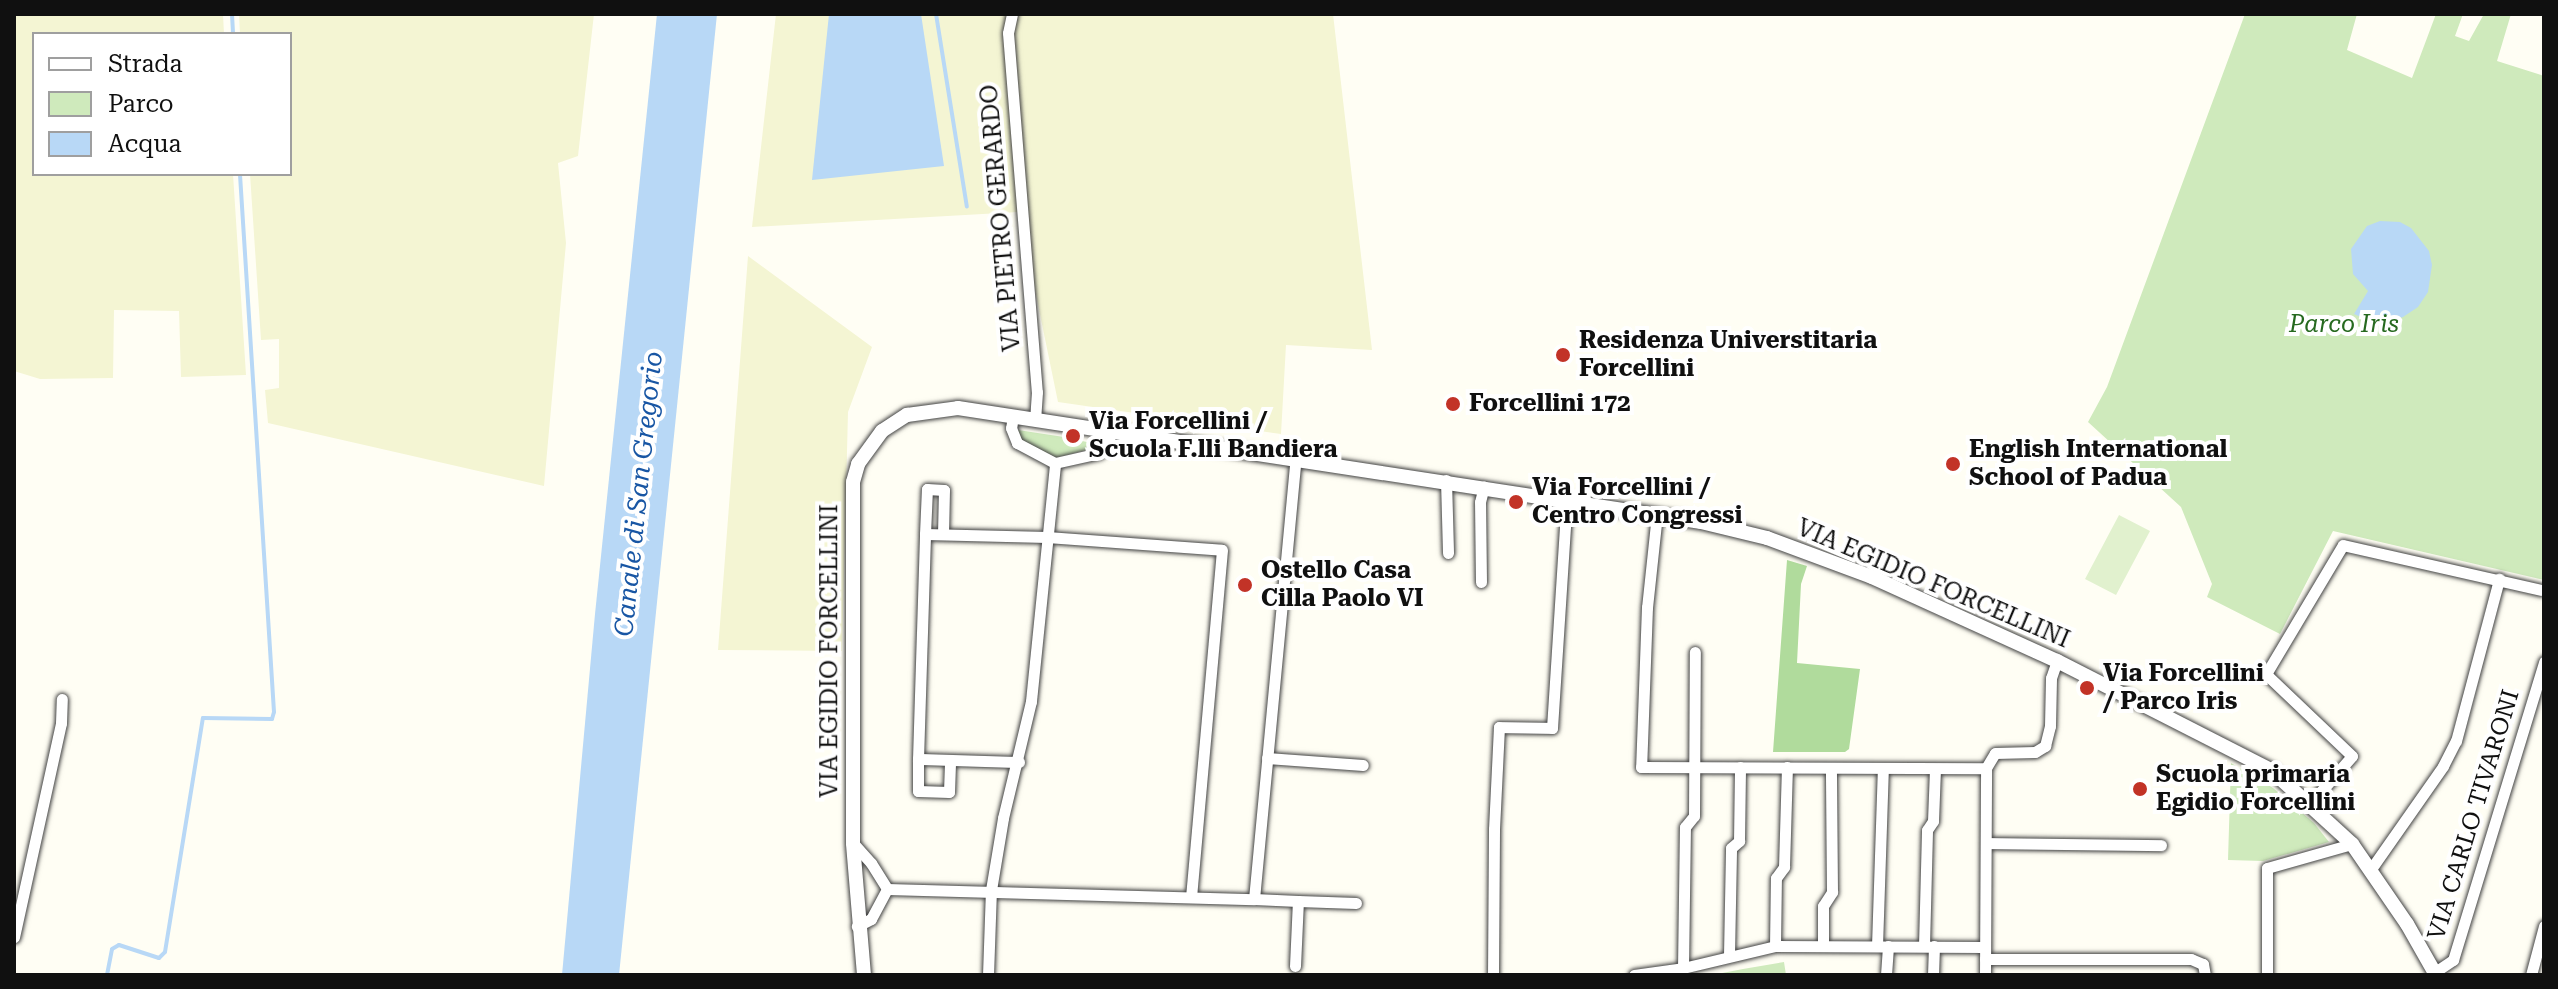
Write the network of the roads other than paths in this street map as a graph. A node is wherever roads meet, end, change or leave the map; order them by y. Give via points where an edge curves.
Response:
1 (1012, 14) edge
2 (1013, 416) junction
3 (1035, 420) junction
4 (1111, 432) junction
5 (1296, 458) junction
6 (1055, 463) junction
7 (1446, 480) junction
8 (1484, 486) junction
9 (1573, 500) junction
10 (1657, 514) junction
11 (925, 534) junction
12 (943, 534) junction
13 (1047, 537) junction
14 (1448, 553) dead end
15 (2499, 579) junction
16 (1481, 582) dead end
17 (2541, 590) dead end
18 (1695, 652) dead end
19 (2057, 661) junction
20 (2544, 662) edge
21 (62, 699) dead end
22 (1267, 758) junction
23 (918, 759) junction
24 (950, 760) junction
25 (1019, 762) junction
26 (1363, 765) dead end
27 (1694, 766) junction
28 (1740, 767) junction
29 (1787, 767) junction
30 (1831, 768) junction
31 (1883, 768) junction
32 (1986, 768) junction
33 (1935, 769) junction
34 (2309, 805) junction
35 (853, 843) junction
36 (1987, 843) junction
37 (2352, 844) junction
38 (2161, 845) dead end
39 (2371, 869) junction
40 (887, 889) junction
41 (991, 890) junction
42 (1191, 895) junction
43 (1254, 899) junction
44 (1298, 901) junction
45 (1356, 903) dead end
46 (857, 926) junction
47 (2544, 926) edge
48 (14, 937) edge
49 (1775, 946) junction
50 (1823, 946) junction
51 (1882, 946) junction
52 (1929, 946) junction
53 (1985, 953) junction
54 (1729, 955) junction
55 (1295, 966) dead end
56 (1683, 968) junction
57 (2435, 973) edge
58 (864, 975) edge
59 (988, 975) edge
60 (1493, 975) edge
61 (1634, 975) edge
62 (1886, 975) edge
63 (1933, 975) edge
64 (1985, 975) edge
65 (2205, 975) edge
66 (2267, 975) edge
67 (2531, 975) edge

1 - 3 street, VIA PIETRO GERARDO via 1008,33
2 - 3 street, VIA EGIDIO FORCELLINI
2 - 6 street via 1017,443
2 - 35 street, VIA EGIDIO FORCELLINI via 958,408 907,415 882,431 858,464 850,511
3 - 4 street, VIA EGIDIO FORCELLINI
4 - 5 street, VIA EGIDIO FORCELLINI
4 - 6 street via 1099,453
5 - 7 street, VIA EGIDIO FORCELLINI
5 - 22 street
6 - 13 street
7 - 8 street, VIA EGIDIO FORCELLINI
7 - 14 street
8 - 9 street, VIA EGIDIO FORCELLINI
8 - 16 street
9 - 10 street, VIA EGIDIO FORCELLINI
9 - 60 street via 1565,526 1552,728 1499,727
10 - 19 street, VIA EGIDIO FORCELLINI via 1799,549
10 - 27 street via 1647,607 1641,767
11 - 12 street
11 - 12 street via 927,489 944,490
11 - 23 street
12 - 13 street
13 - 25 street via 1031,701
13 - 42 street via 1222,550
15 - 17 street
15 - 34 street via 2343,545 2266,674 2352,756
15 - 39 street via 2456,741
18 - 27 street
19 - 32 street via 2045,746 2035,752 1995,753
19 - 34 street, VIA EGIDIO FORCELLINI via 2271,770
20 - 57 street, VIA CARLO TIVARONI via 2453,960
21 - 48 street
22 - 26 street
22 - 43 street
23 - 24 street
23 - 24 street via 918,791 949,792
24 - 25 street
25 - 41 street
27 - 28 street
27 - 56 street via 1694,816 1685,827
28 - 29 street
28 - 54 street via 1739,841 1731,848
29 - 30 street
29 - 49 street
30 - 31 street
30 - 50 street via 1832,892 1823,906
31 - 33 street
31 - 51 street
32 - 33 street
32 - 36 street
33 - 52 street via 1933,821 1927,830
34 - 37 street, VIA EGIDIO FORCELLINI
35 - 40 street
35 - 46 street, VIA EGIDIO FORCELLINI
36 - 38 street
36 - 53 street
37 - 39 street, VIA EGIDIO FORCELLINI
37 - 66 street via 2267,868
39 - 57 street, VIA EGIDIO FORCELLINI
40 - 41 street
40 - 46 street via 871,919
41 - 42 street
41 - 59 street
42 - 43 street
43 - 44 street
44 - 45 street
44 - 55 street
46 - 58 street, VIA EGIDIO FORCELLINI
47 - 67 street
49 - 50 street
49 - 54 street
50 - 51 street
51 - 52 street
51 - 62 street
52 - 53 street
52 - 63 street
53 - 64 street
53 - 65 street via 2191,959 2203,964
54 - 56 street
56 - 61 street

